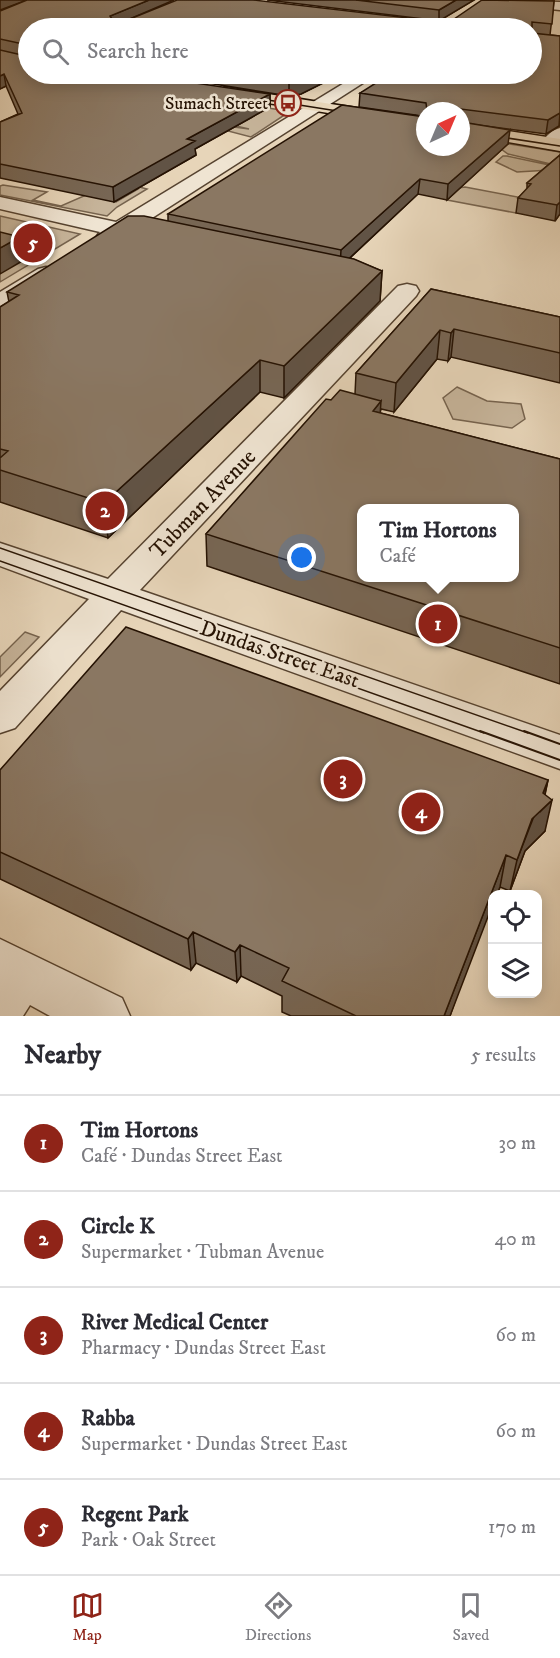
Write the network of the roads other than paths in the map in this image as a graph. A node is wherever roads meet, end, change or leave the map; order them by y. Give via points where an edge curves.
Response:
1 (501, 0) edge
2 (560, 6) edge
3 (173, 84) edge
4 (352, 84) edge
5 (315, 106) junction
6 (416, 123) edge
7 (470, 130) edge
8 (557, 140) edge
9 (0, 203) edge
10 (118, 229) junction
11 (175, 241) edge
12 (88, 248) edge
13 (68, 261) edge
14 (407, 291) dead end
15 (0, 302) edge
16 (303, 400) junction
17 (333, 407) edge
18 (0, 554) edge
19 (115, 594) junction
20 (0, 717) edge
21 (560, 752) edge
22 (7, 980) edge
23 (103, 1016) edge

1 - 2 street
3 - 5 main road
4 - 5 street
5 - 6 main road
5 - 10 street
7 - 8 main road
9 - 10 street
10 - 11 street
10 - 12 street
13 - 15 street
14 - 16 street, Tubman Avenue
16 - 17 street
16 - 19 street, Tubman Avenue
18 - 19 street, Dundas Street East
19 - 20 street, Tubman Avenue
19 - 21 street, Dundas Street East
22 - 23 street

